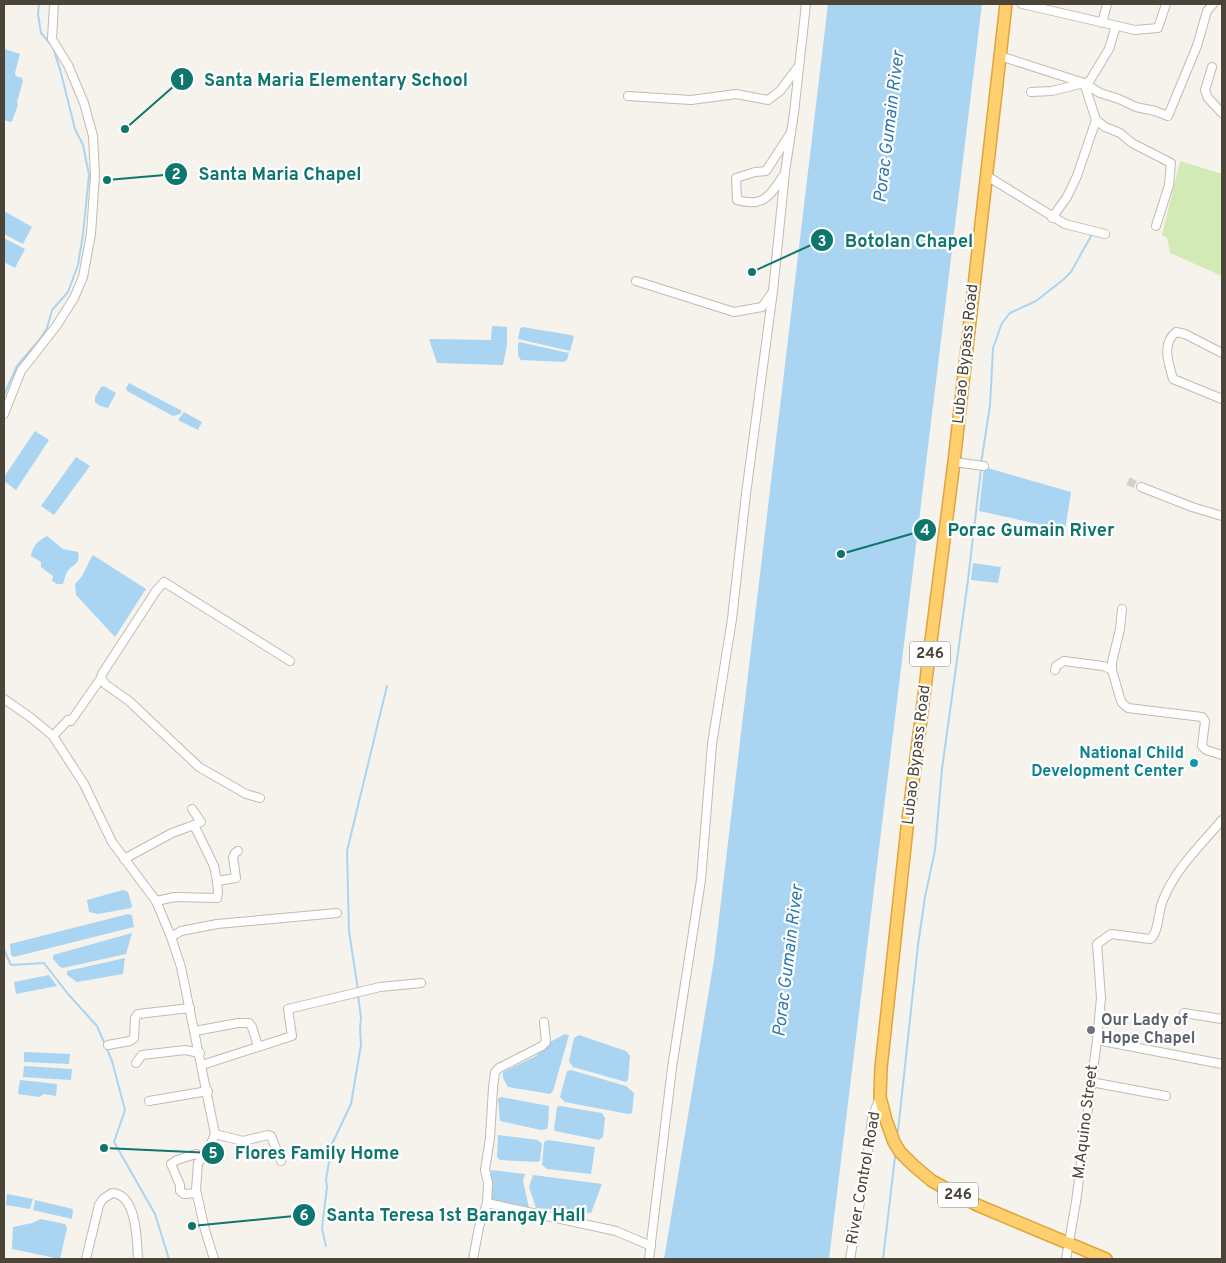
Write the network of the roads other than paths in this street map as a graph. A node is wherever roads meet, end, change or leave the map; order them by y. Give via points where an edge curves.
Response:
1 (54, 4) edge
2 (806, 4) edge
3 (1006, 4) edge
4 (1022, 4) edge
5 (1107, 4) edge
6 (1166, 4) edge
7 (1213, 4) edge
8 (1102, 22) junction
9 (1116, 26) junction
10 (1000, 56) junction
11 (798, 67) junction
12 (1212, 67) dead end
13 (1084, 83) junction
14 (1031, 92) dead end
15 (628, 96) dead end
16 (1222, 113) edge
17 (1096, 120) junction
18 (791, 132) junction
19 (785, 172) junction
20 (987, 176) junction
21 (1052, 218) junction
22 (1156, 226) dead end
23 (1105, 234) dead end
24 (636, 281) dead end
25 (773, 291) junction
26 (1222, 353) edge
27 (1222, 399) edge
28 (4, 414) edge
29 (954, 462) junction
30 (982, 466) dead end
31 (1141, 487) tunnel mouth
32 (1222, 516) edge
33 (1122, 609) dead end
34 (290, 661) dead end
35 (1055, 670) dead end
36 (1112, 670) junction
37 (101, 678) junction
38 (4, 699) edge
39 (53, 736) junction
40 (1222, 755) edge
41 (260, 798) dead end
42 (192, 809) dead end
43 (1222, 820) edge
44 (194, 825) junction
45 (238, 851) dead end
46 (124, 859) junction
47 (216, 881) junction
48 (156, 901) junction
49 (337, 913) dead end
50 (172, 937) junction
51 (421, 984) dead end
52 (190, 1008) junction
53 (1184, 1013) dead end
54 (1222, 1019) edge
55 (544, 1022) dead end
56 (195, 1031) junction
57 (1098, 1040) junction
58 (108, 1044) dead end
59 (258, 1046) junction
60 (200, 1053) junction
61 (136, 1063) dead end
62 (1222, 1064) edge
63 (202, 1065) junction
64 (1091, 1082) junction
65 (208, 1091) junction
66 (1166, 1096) dead end
67 (880, 1097) junction
68 (149, 1101) dead end
69 (215, 1134) junction
70 (203, 1158) junction
71 (281, 1161) dead end
72 (196, 1193) junction
73 (487, 1203) junction
74 (1070, 1244) junction
75 (651, 1246) junction
76 (86, 1259) edge
77 (138, 1259) edge
78 (214, 1259) edge
79 (473, 1259) edge
80 (649, 1259) edge
81 (850, 1259) edge
82 (1066, 1259) edge
83 (1106, 1259) edge

1 - 28 street via 52,40 68,65 93,136 95,175 91,234 74,298 21,371
2 - 11 street
3 - 10 highway, Lubao Bypass Road
4 - 8 street
5 - 8 street
6 - 9 street via 1158,28 1135,30
7 - 13 street via 1207,11 1197,46 1168,116 1100,93
8 - 9 street
9 - 13 street via 1110,49 1089,82
10 - 13 street
10 - 20 highway, Lubao Bypass Road
11 - 15 street via 768,100 736,94 691,100
11 - 18 street
12 - 16 street via 1205,90
13 - 14 street via 1052,91
13 - 17 street
17 - 21 street via 1068,197
17 - 22 street via 1171,163 1169,185
18 - 19 street
18 - 19 street via 766,171 736,178 737,200 759,202 772,194
19 - 25 street
20 - 21 street
20 - 29 highway, Lubao Bypass Road / 246
21 - 23 street
24 - 25 street via 734,312 762,307
25 - 75 street via 732,619 712,744 701,880 672,1068
26 - 27 street via 1176,332 1172,335 1167,356 1173,379
29 - 30 street
29 - 67 highway, Lubao Bypass Road / 246 via 907,828
31 - 32 street
33 - 36 street
34 - 37 street via 164,582
35 - 36 street via 1064,661
36 - 40 street via 1125,706 1202,717 1205,721 1202,746
37 - 39 street via 71,721 68,720
37 - 41 street via 199,767 246,794
38 - 39 street
39 - 46 street
42 - 44 street via 201,822
43 - 57 street, M.Aquino Street via 1175,875 1161,903 1153,938 1111,934 1097,944 1101,998
44 - 46 street
44 - 47 street via 214,866
45 - 47 street via 233,857 236,878
46 - 48 street
47 - 48 street via 218,896 214,899 175,897
48 - 50 street
49 - 50 street via 217,924 181,931
50 - 52 street
51 - 59 street via 380,987 288,1009 292,1036
52 - 56 street
52 - 58 street via 138,1014 134,1038
53 - 54 street
55 - 73 street via 546,1042 495,1072 485,1170
56 - 59 street via 249,1023
56 - 60 street
57 - 62 street
57 - 64 street, M.Aquino Street
59 - 63 street
60 - 61 street via 185,1050 142,1055
60 - 63 street
63 - 65 street
64 - 66 street
64 - 74 street, M.Aquino Street
65 - 68 street
65 - 69 street
67 - 74 highway, Lubao Bypass Road / 246 via 900,1152 932,1181 976,1205
67 - 81 street, River Control Road via 872,1118
69 - 70 street
69 - 71 street via 243,1141 271,1136
70 - 72 street via 198,1164
70 - 72 street via 196,1154 171,1164 180,1191
72 - 78 street
73 - 75 street via 616,1231
73 - 79 street
74 - 82 street, M.Aquino Street
74 - 83 highway, Lubao Bypass Road / 246
75 - 80 street
76 - 77 street via 99,1205 112,1193 124,1198 134,1218

